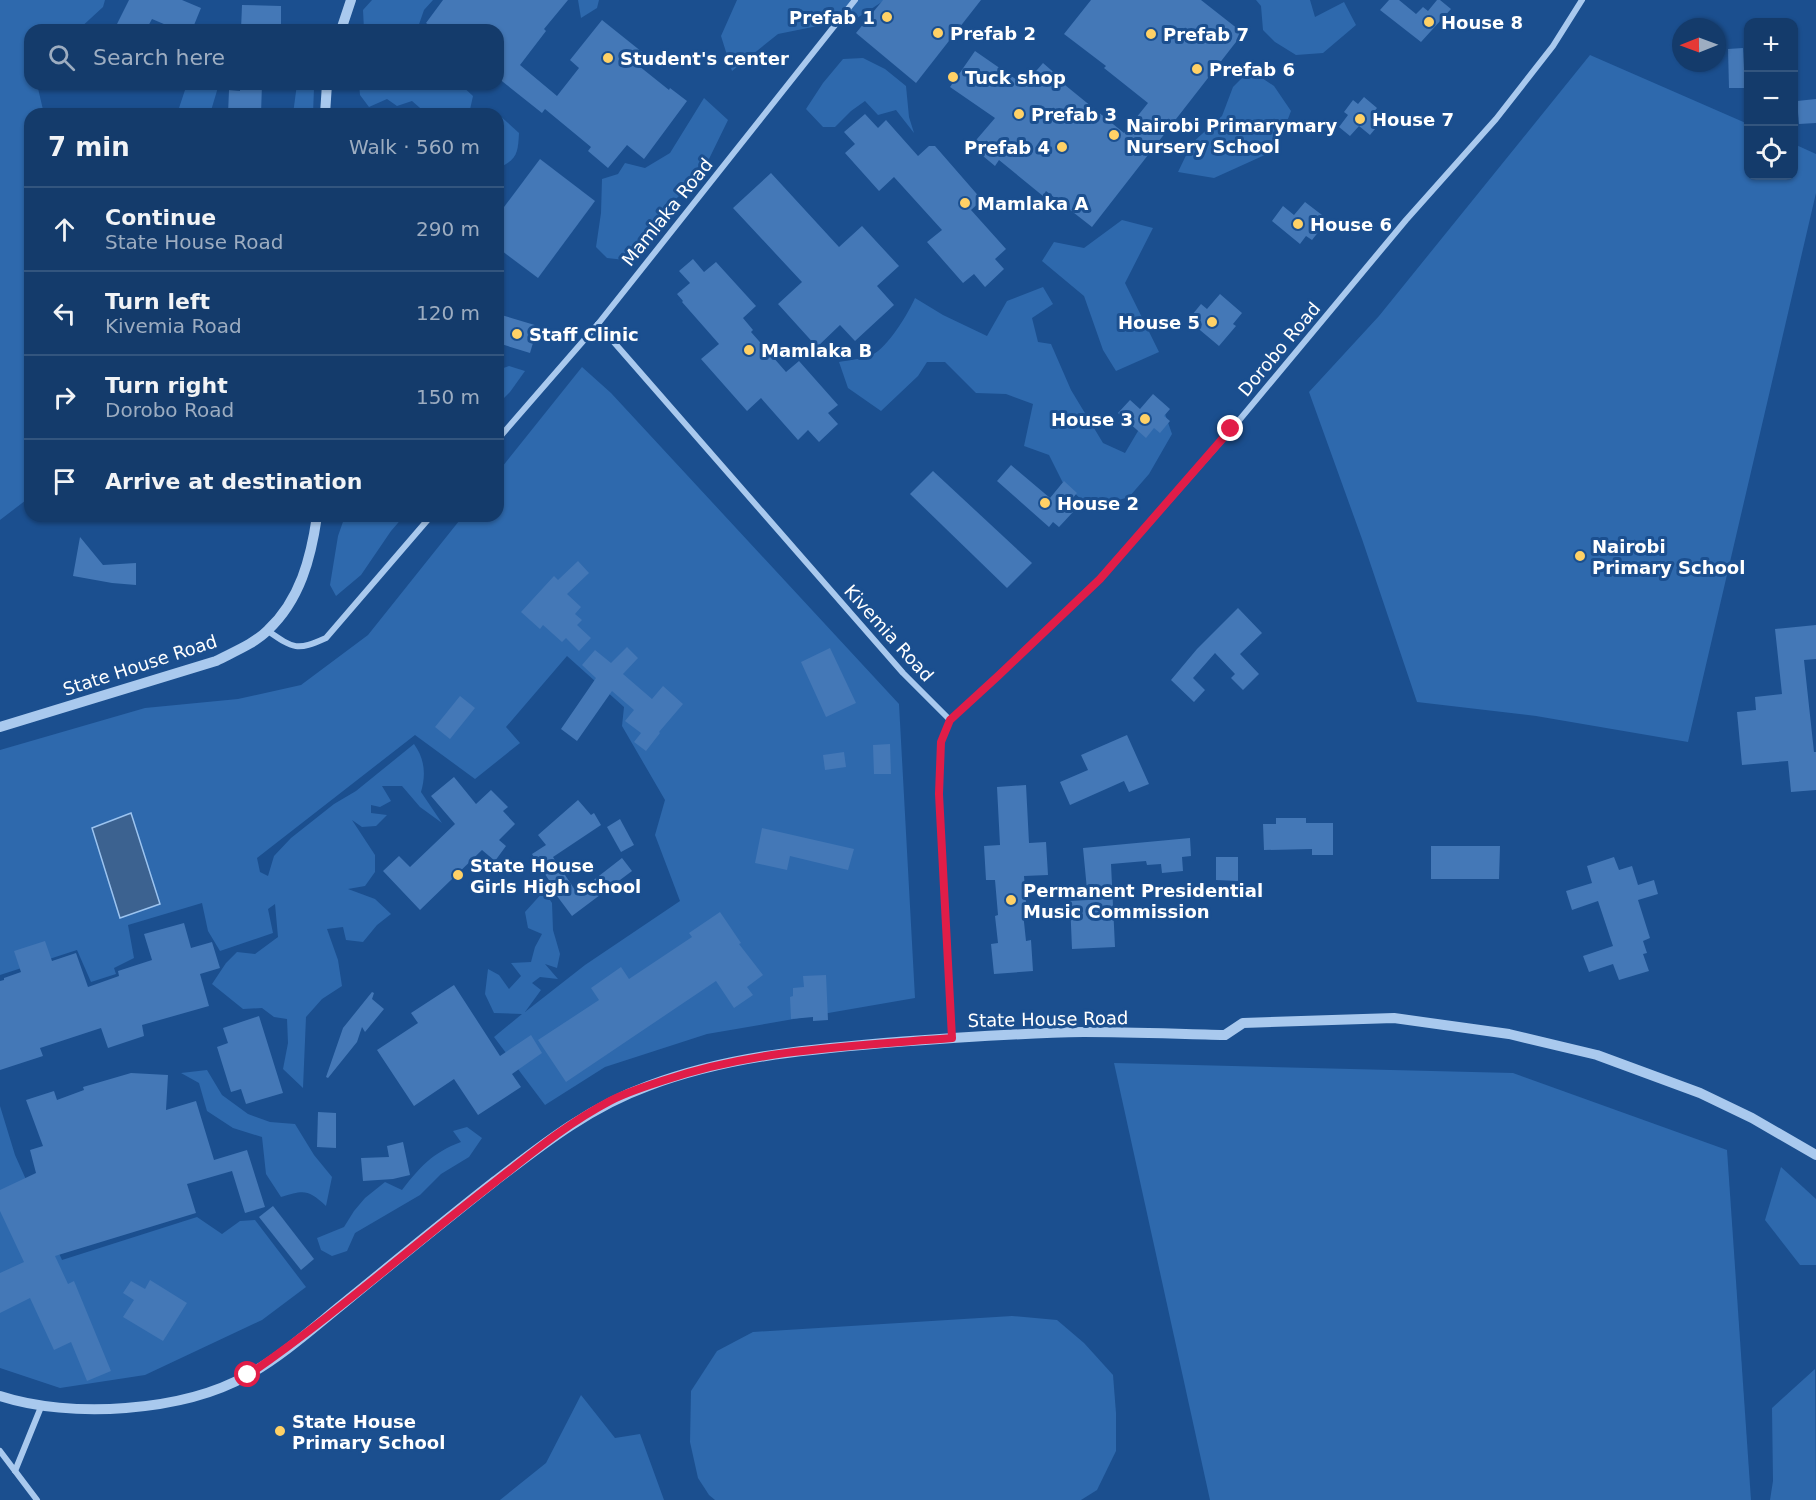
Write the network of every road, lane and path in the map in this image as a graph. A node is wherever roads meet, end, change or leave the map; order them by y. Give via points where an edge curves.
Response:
1 (351, 0) edge
2 (855, 0) edge
3 (1582, 0) edge
4 (343, 24) edge
5 (327, 90) edge
6 (325, 108) edge
7 (598, 324) junction
8 (504, 432) edge
9 (316, 522) edge
10 (426, 522) edge
11 (267, 631) junction
12 (950, 720) junction
13 (0, 727) edge
14 (952, 1038) junction
15 (1816, 1155) edge
16 (0, 1396) edge
17 (41, 1407) junction
18 (0, 1451) edge
19 (15, 1471) junction
20 (37, 1500) edge

1 - 4 street
2 - 7 street, Mamlaka Road
3 - 12 street, Dorobo Road via 1553,46 1496,119 1224,438 1100,579
5 - 6 street
7 - 8 street, Mamlaka Road
7 - 12 street, Kivemia Road via 903,673
9 - 11 street, State House Road via 304,574 290,605
10 - 11 street via 326,638 306,647 288,645
11 - 13 street, State House Road via 216,661
12 - 14 street via 941,742 939,794
14 - 15 street, State House Road via 1083,1032 1225,1035 1243,1023 1394,1018 1509,1034 1597,1055 1700,1093
14 - 17 street, State House Road via 798,1050 719,1064 648,1086 611,1101 529,1154 296,1343 248,1375 203,1394 167,1403 77,1410
16 - 17 street, State House Road
17 - 19 street
18 - 19 street
19 - 20 street

